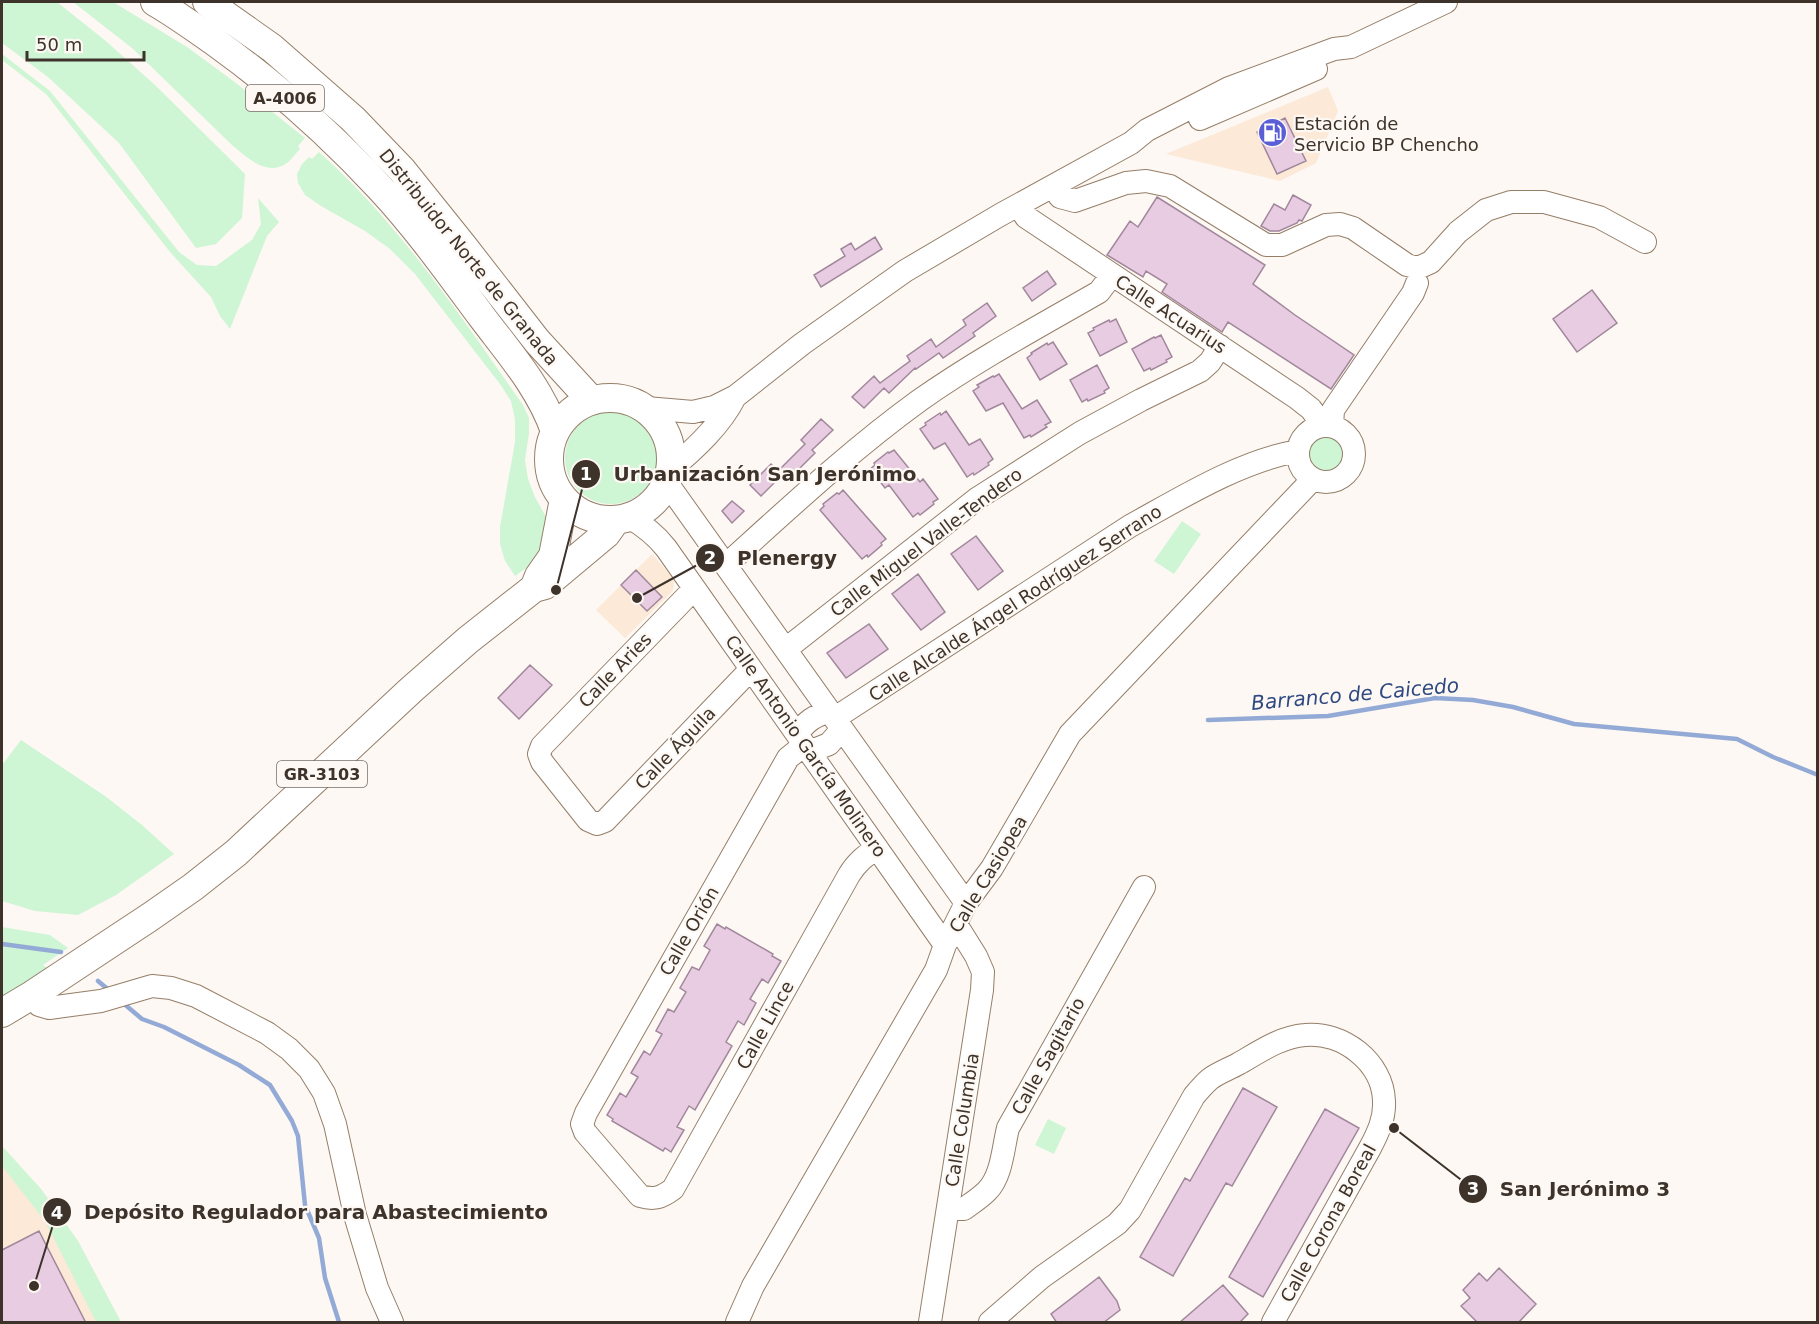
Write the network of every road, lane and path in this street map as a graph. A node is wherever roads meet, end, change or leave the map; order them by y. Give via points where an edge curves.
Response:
1 (155, 2) edge
2 (207, 2) edge
3 (1446, 2) edge
4 (1053, 187) junction
5 (1018, 205) junction
6 (1646, 242) dead end
7 (1112, 275) junction
8 (1417, 283) dead end
9 (1220, 346) junction
10 (736, 396) junction
11 (591, 400) junction
12 (646, 408) junction
13 (1328, 426) junction
14 (555, 431) junction
15 (1298, 451) junction
16 (669, 476) junction
17 (1313, 479) junction
18 (564, 499) junction
19 (623, 519) junction
20 (697, 525) junction
21 (666, 548) junction
22 (726, 565) junction
23 (534, 588) junction
24 (694, 589) junction
25 (786, 649) junction
26 (751, 669) junction
27 (836, 720) junction
28 (804, 744) junction
29 (597, 824) joint
30 (878, 848) junction
31 (1144, 887) dead end
32 (966, 903) junction
33 (956, 924) junction
34 (945, 945) junction
35 (32, 995) junction
36 (2, 1013) edge
37 (652, 1199) joint
38 (948, 1208) junction
39 (392, 1323) edge
40 (737, 1323) edge
41 (930, 1323) edge
42 (990, 1323) edge
43 (1273, 1323) edge

1 - 14 main road, Distribuidor Norte de Granada / A-4006 via 245,64 318,126 381,190 442,263 535,387
2 - 11 main road, Distribuidor Norte de Granada / A-4006 via 272,48 386,153 537,341
3 - 4 street, GR-3103 via 1351,46 1340,57 1291,81 1156,137 1131,143
4 - 5 street, GR-3103
4 - 6 street via 1060,197 1076,201 1126,183 1146,181 1170,186 1266,245 1282,245 1326,225 1340,224 1418,268 1431,262 1458,231 1486,210 1511,202 1544,202 1599,217
5 - 7 street, Calle Acuarius via 1026,217
5 - 10 street, GR-3103 via 885,284
7 - 9 street, Calle Acuarius
7 - 22 street via 1099,292 974,364 918,402 817,483
8 - 13 street via 1333,410
9 - 13 street, Calle Acuarius via 1297,398
9 - 25 street, Calle Miguel Valle-Tendero via 1200,371 1080,433 978,498
10 - 12 street, GR-3103 via 693,412
10 - 16 street, GR-3103 via 727,413
11 - 12 main road, GR-3103 via 610,397
11 - 14 main road via 564,418
12 - 16 main road via 667,435 672,452
13 - 15 street via 1313,428 1305,434
13 - 17 street via 1348,436 1353,445 1352,464 1331,482
14 - 18 main road via 549,466
15 - 17 street via 1301,467
15 - 27 street, Calle Alcalde Ángel Rodríguez Serrano via 1239,470 1130,526
16 - 19 main road, GR-3103 via 657,499 643,511
16 - 20 street
17 - 32 street, Calle Casiopea via 1070,734 992,868
18 - 19 main road via 597,519
18 - 23 main road, GR-3103 via 553,556
19 - 21 street, Calle Antonio García Molinero via 646,528
19 - 23 main road, GR-3103 via 545,585
20 - 21 street via 684,541
20 - 22 street
21 - 24 street, Calle Antonio García Molinero
22 - 25 street
23 - 35 main road, GR-3103 via 412,689 236,853 193,887
24 - 26 street, Calle Antonio García Molinero
24 - 29 street, Calle Aries via 542,746 542,762 588,820
25 - 27 street
26 - 28 street, Calle Antonio García Molinero
26 - 29 street, Calle Águila via 605,821
27 - 28 street via 829,744
27 - 28 street via 819,714 810,719
27 - 32 street
28 - 30 street, Calle Antonio García Molinero
28 - 37 street, Calle Orión via 789,758 582,1124 640,1196
30 - 34 street, Calle Antonio García Molinero
30 - 37 street, Calle Lince via 856,864 849,875 673,1189
31 - 38 street, Calle Sagitario via 1008,1128 993,1183 964,1209
32 - 33 street, Calle Casiopea
33 - 34 street, Calle Casiopea
33 - 38 street, Calle Columbia via 983,972
34 - 40 street, Calle Casiopea via 936,970 753,1286
35 - 36 main road
35 - 39 street via 39,1005 49,1008 101,1001 152,986 171,988 196,996 267,1033 289,1049 309,1069 324,1093 358,1226
38 - 41 street, Calle Columbia
42 - 43 street, Calle Corona Boreal via 1042,1277 1117,1224 1130,1210 1201,1087 1283,1040 1324,1036 1353,1048 1375,1070 1383,1092 1384,1113 1370,1148

